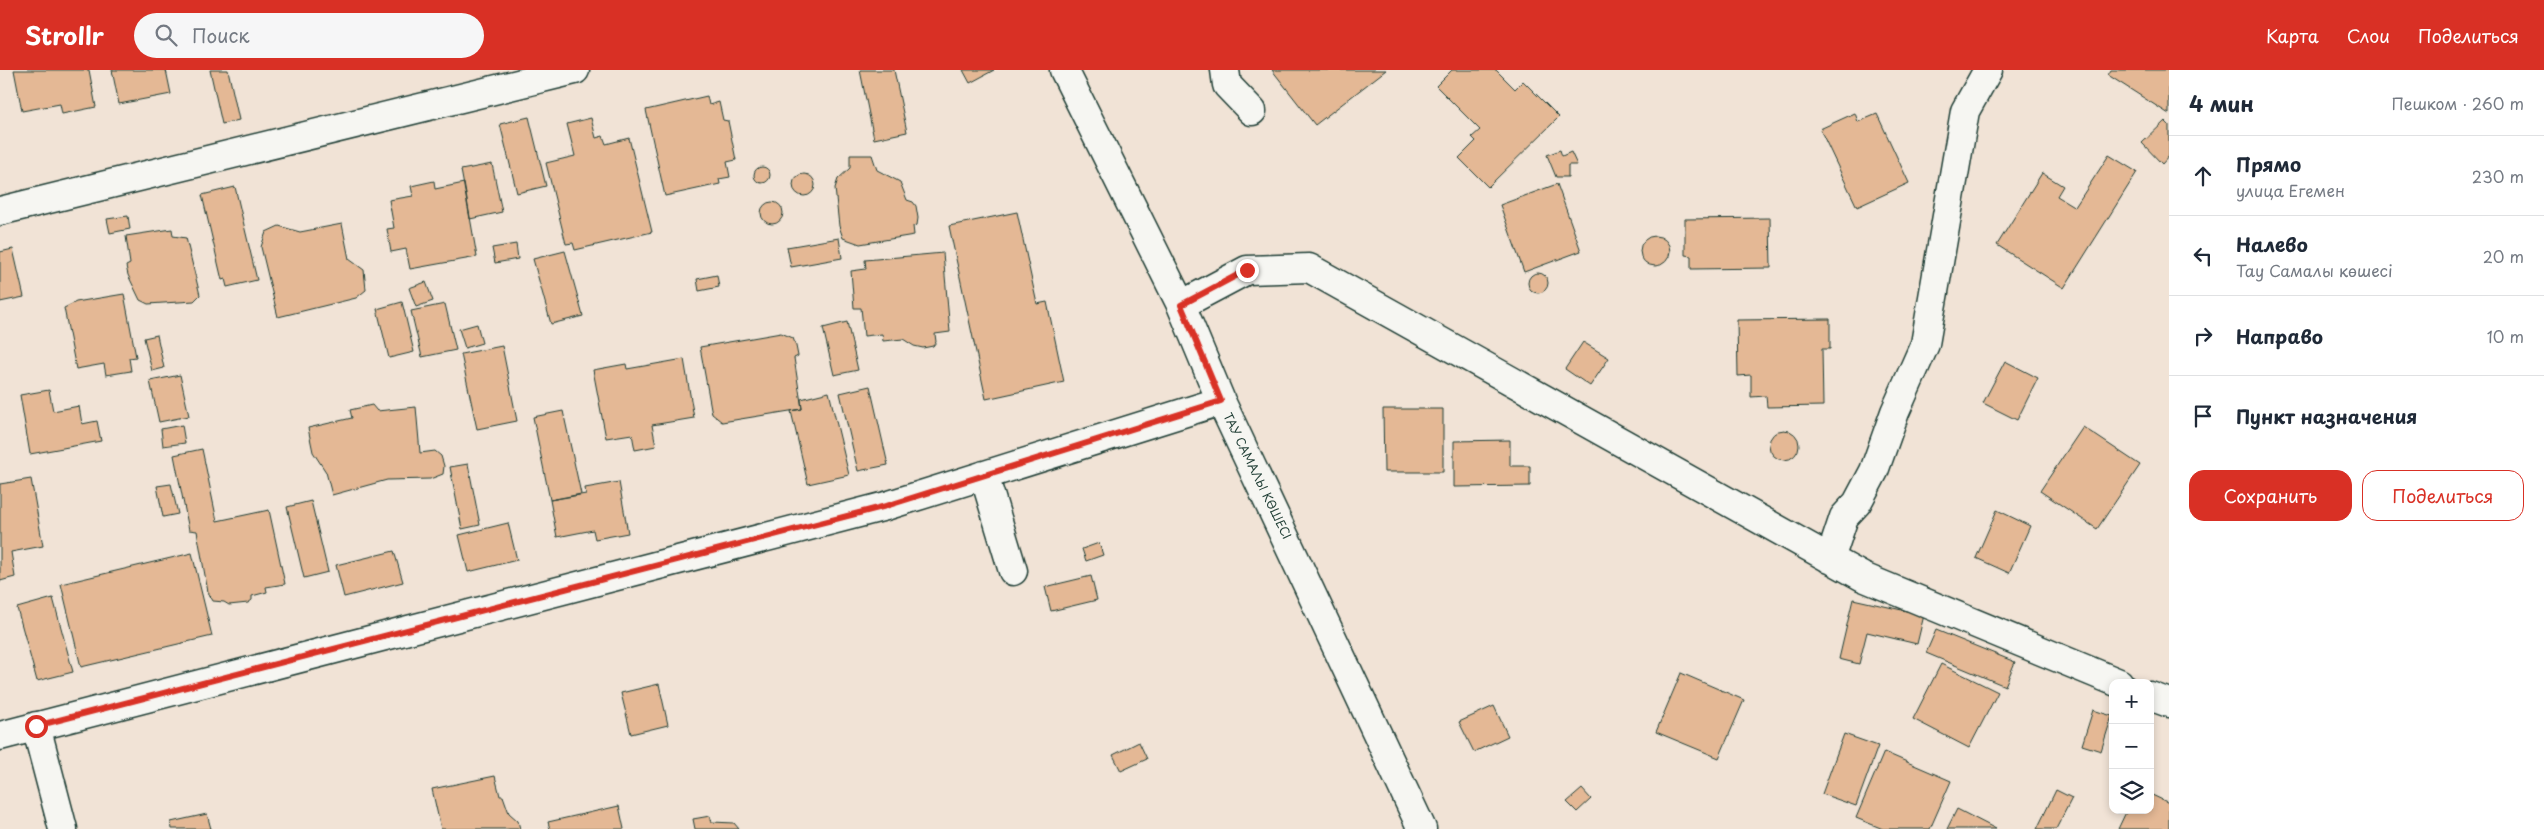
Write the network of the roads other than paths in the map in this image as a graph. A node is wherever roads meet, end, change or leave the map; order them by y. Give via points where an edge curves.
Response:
1 (575, 70) edge
2 (1064, 70) edge
3 (1225, 70) edge
4 (1988, 70) edge
5 (1252, 111) dead end
6 (0, 211) edge
7 (1181, 305) junction
8 (1221, 401) junction
9 (984, 475) junction
10 (1830, 560) junction
11 (1013, 571) dead end
12 (2109, 679) edge
13 (2154, 697) edge
14 (2169, 703) edge
15 (36, 726) junction
16 (0, 736) edge
17 (63, 829) edge
18 (1422, 829) edge

1 - 6 street
2 - 7 street, ТАУ САМАЛЫ КӨШЕСІ
3 - 5 street via 1227,85
4 - 10 street via 1965,111 1925,344 1894,412 1874,471 1857,503 1844,517
7 - 8 street, ТАУ САМАЛЫ КӨШЕСІ
7 - 10 street via 1247,270 1309,268
8 - 9 street
8 - 18 street, ТАУ САМАЛЫ КӨШЕСІ
9 - 11 street
9 - 15 street via 886,506
10 - 12 street via 1863,577
13 - 14 street
15 - 16 street
15 - 17 street

